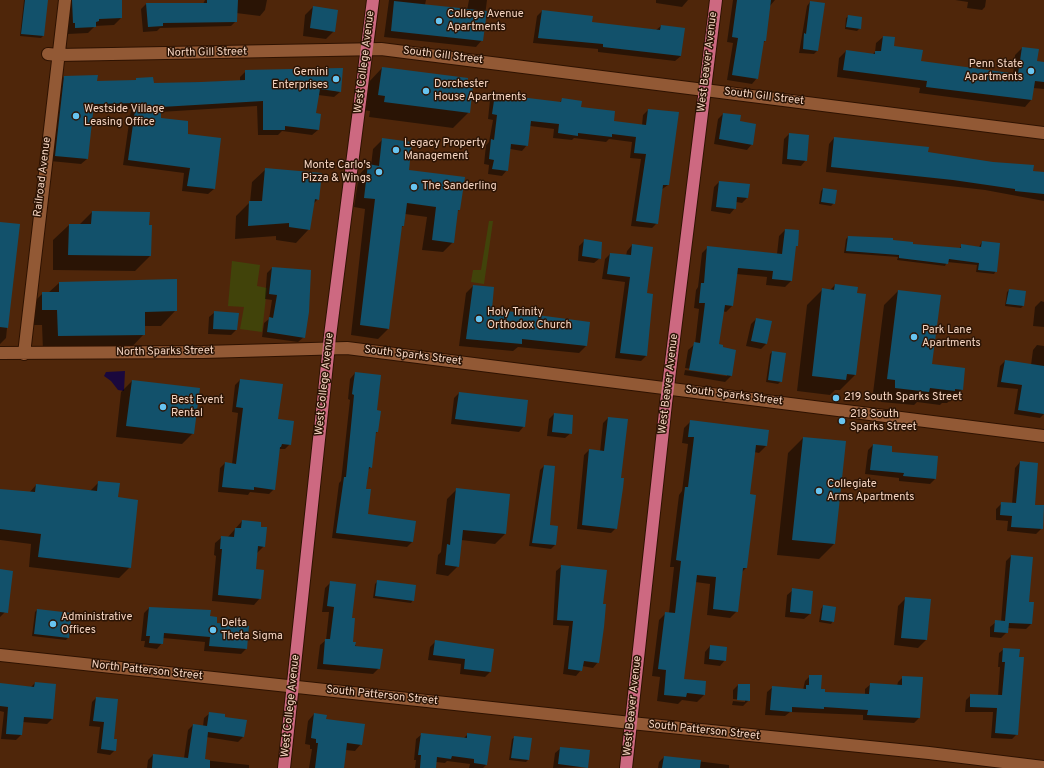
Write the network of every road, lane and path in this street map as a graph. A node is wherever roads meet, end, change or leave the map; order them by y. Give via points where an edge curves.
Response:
1 (65, 0) edge
2 (373, 0) edge
3 (716, 0) edge
4 (366, 50) junction
5 (53, 55) junction
6 (704, 90) junction
7 (1044, 132) edge
8 (329, 348) junction
9 (0, 353) edge
10 (24, 354) junction
11 (668, 388) junction
12 (1044, 436) edge
13 (0, 655) edge
14 (293, 686) junction
15 (632, 723) junction
16 (1044, 766) edge
17 (284, 768) edge
18 (626, 768) edge

1 - 5 street, Railroad Avenue
2 - 4 main road, West College Avenue
3 - 6 main road, West Beaver Avenue
4 - 5 street, North Gill Street
4 - 6 street, South Gill Street via 389,50
4 - 8 main road, West College Avenue
5 - 10 street, Railroad Avenue
6 - 7 street, South Gill Street
6 - 11 main road, West Beaver Avenue
8 - 10 street, North Sparks Street
8 - 11 street, South Sparks Street via 347,348
8 - 14 main road, West College Avenue
9 - 10 street, North Sparks Street
11 - 12 street, South Sparks Street
11 - 15 main road, West Beaver Avenue
13 - 14 street, North Patterson Street
14 - 15 street, South Patterson Street
14 - 17 main road, West College Avenue
15 - 16 street, South Patterson Street
15 - 18 main road, West Beaver Avenue

